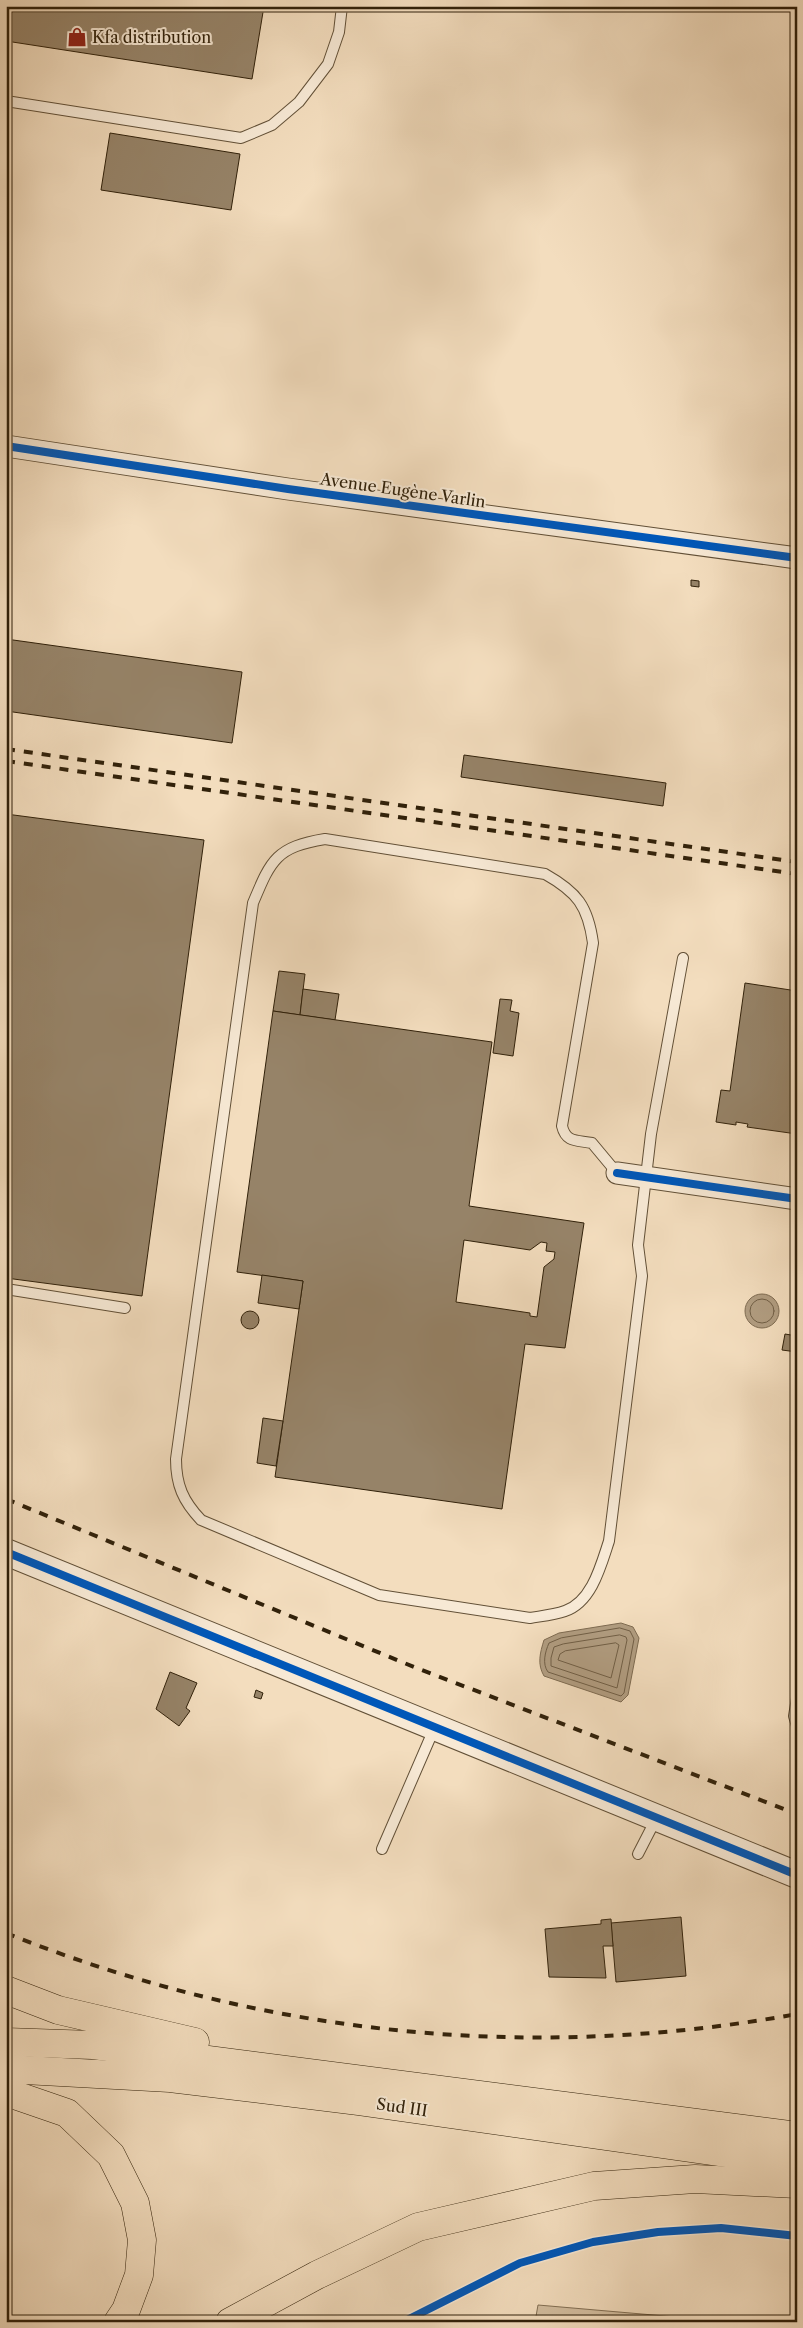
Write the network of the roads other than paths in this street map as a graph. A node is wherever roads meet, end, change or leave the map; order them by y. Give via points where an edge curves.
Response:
1 (342, 6) edge
2 (6, 101) edge
3 (6, 446) edge
4 (797, 558) edge
5 (683, 958) dead end
6 (617, 1173) joint
7 (646, 1177) junction
8 (797, 1199) edge
9 (6, 1289) edge
10 (125, 1308) dead end
11 (6, 1552) edge
12 (797, 1698) edge
13 (797, 1726) edge
14 (435, 1728) junction
15 (656, 1818) junction
16 (382, 1850) dead end
17 (638, 1854) dead end
18 (797, 1875) edge
19 (6, 1990) edge
20 (6, 2042) edge
21 (234, 2063) junction
22 (6, 2069) edge
23 (6, 2092) edge
24 (797, 2136) edge
25 (797, 2163) edge
26 (797, 2184) edge
27 (118, 2322) edge
28 (230, 2322) edge

1 - 2 lane via 339,32 328,64 299,102 272,125 241,138
3 - 4 street, Avenue Eugène Varlin via 288,489
5 - 7 lane
6 - 7 street
6 - 7 lane via 592,1142 567,1138 562,1126 593,943 586,914 567,886 545,874 325,839 304,842 287,850 268,867 253,903 176,1459 176,1475 188,1506 201,1520 379,1595 530,1618 554,1615 576,1605 597,1574 609,1541 642,1276 638,1245
7 - 8 street
9 - 10 lane
11 - 14 street
12 - 13 lane via 794,1716
14 - 15 street
14 - 16 lane
15 - 17 lane
15 - 18 street
19 - 21 highway via 58,2010 202,2043
20 - 21 highway, Sud III via 93,2044
21 - 24 highway, Sud III
22 - 25 highway, Sud III via 170,2078
23 - 27 highway via 67,2113 111,2155 135,2203 142,2240 139,2276
26 - 28 highway via 695,2180 594,2186 418,2227 317,2274

